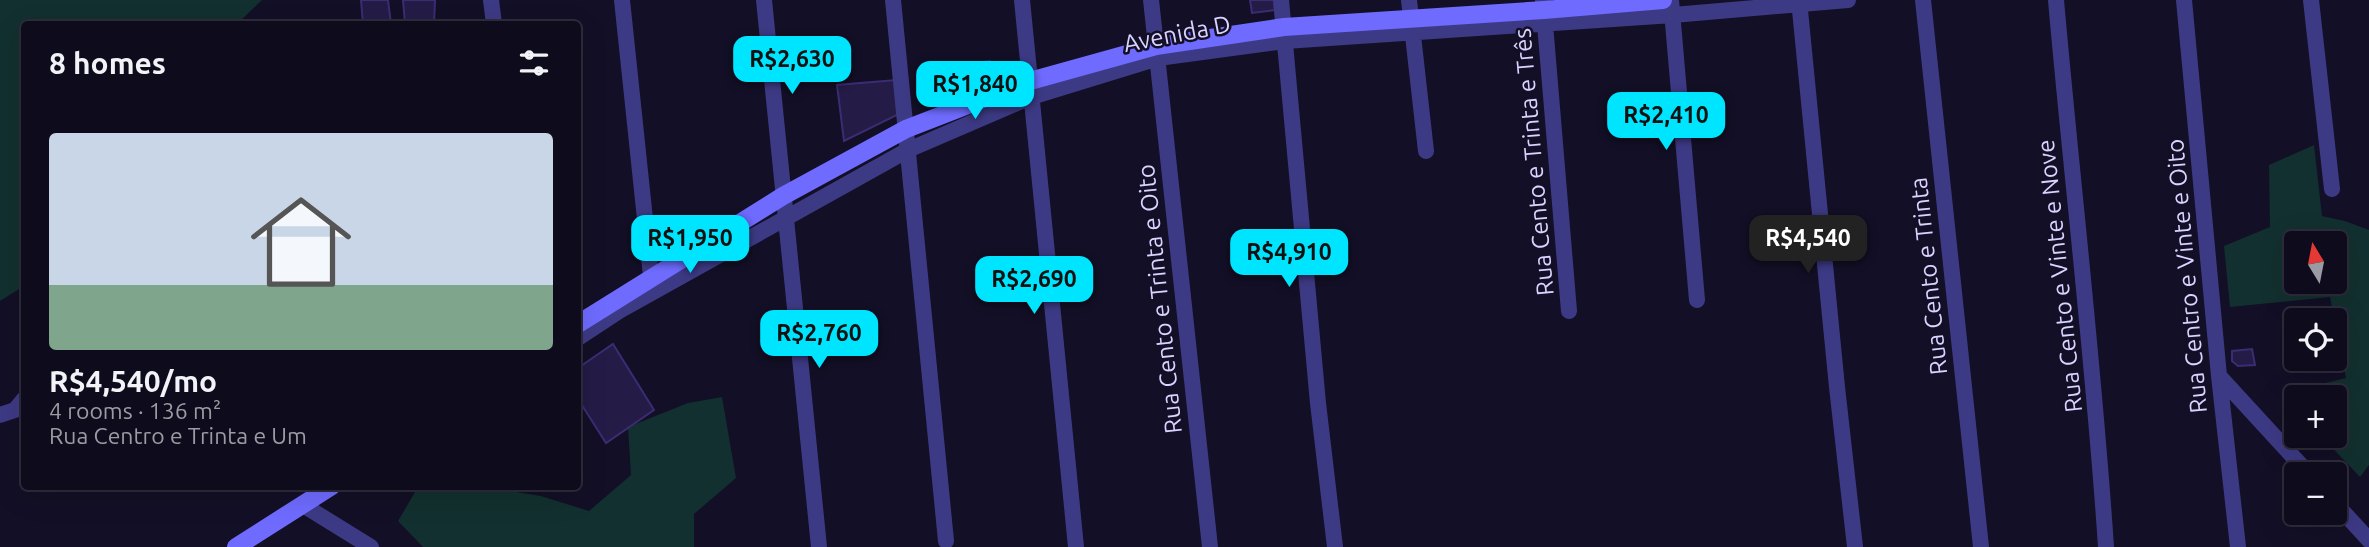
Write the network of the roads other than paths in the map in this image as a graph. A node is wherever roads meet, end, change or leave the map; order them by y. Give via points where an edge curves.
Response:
1 (491, 0) edge
2 (622, 0) edge
3 (764, 0) edge
4 (894, 0) edge
5 (1022, 0) edge
6 (1151, 0) edge
7 (1281, 0) edge
8 (1409, 0) edge
9 (1849, 0) edge
10 (1923, 0) edge
11 (2056, 0) edge
12 (2184, 0) edge
13 (2311, 0) edge
14 (1800, 2) edge
15 (1669, 5) edge
16 (1544, 11) edge
17 (494, 21) edge
18 (1411, 25) junction
19 (1285, 34) junction
20 (1157, 52) junction
21 (1031, 89) junction
22 (906, 129) junction
23 (908, 150) junction
24 (1426, 151) dead end
25 (2332, 189) dead end
26 (783, 196) junction
27 (785, 217) junction
28 (651, 276) junction
29 (1697, 300) dead end
30 (1569, 311) dead end
31 (581, 322) edge
32 (581, 336) edge
33 (2219, 376) junction
34 (21, 403) edge
35 (0, 415) edge
36 (2298, 462) edge
37 (326, 490) edge
38 (303, 505) junction
39 (2347, 516) edge
40 (2369, 540) edge
41 (946, 541) dead end
42 (236, 547) edge
43 (371, 547) edge
44 (819, 547) edge
45 (1076, 547) edge
46 (1210, 547) edge
47 (1335, 547) edge
48 (1855, 547) edge
49 (1981, 547) edge
50 (2106, 547) edge
51 (2238, 547) edge

1 - 17 street
2 - 28 street
3 - 26 street
4 - 22 street
5 - 21 street
6 - 20 street, Rua Cento e Trinta e Oito
7 - 19 street
8 - 18 street
9 - 14 street, Avenida D
10 - 49 street, Rua Cento e Trinta
11 - 50 street, Rua Cento e Vinte e Nove via 2098,421
12 - 33 street, Rua Centro e Vinte e Oito
13 - 25 street
14 - 15 street, Avenida D
14 - 48 street
15 - 16 street, Avenida D
15 - 29 street
16 - 18 street, Avenida D
16 - 30 street, Rua Cento e Trinta e Três
18 - 19 street, Avenida D
18 - 24 street
19 - 20 street, Avenida D
19 - 47 street
20 - 21 street, Avenida D
20 - 46 street, Rua Cento e Trinta e Oito
21 - 22 street, Avenida D
21 - 23 street, Avenida D
21 - 45 street
22 - 23 street
22 - 26 street, Avenida D
23 - 27 street, Avenida D
23 - 41 street
26 - 27 street
26 - 28 street, Avenida D
27 - 32 street, Avenida D
27 - 44 street
28 - 31 street, Avenida D
33 - 36 street
33 - 51 street, Rua Centro e Vinte e Oito
34 - 35 street
37 - 38 street
38 - 42 street
38 - 43 street
39 - 40 street

